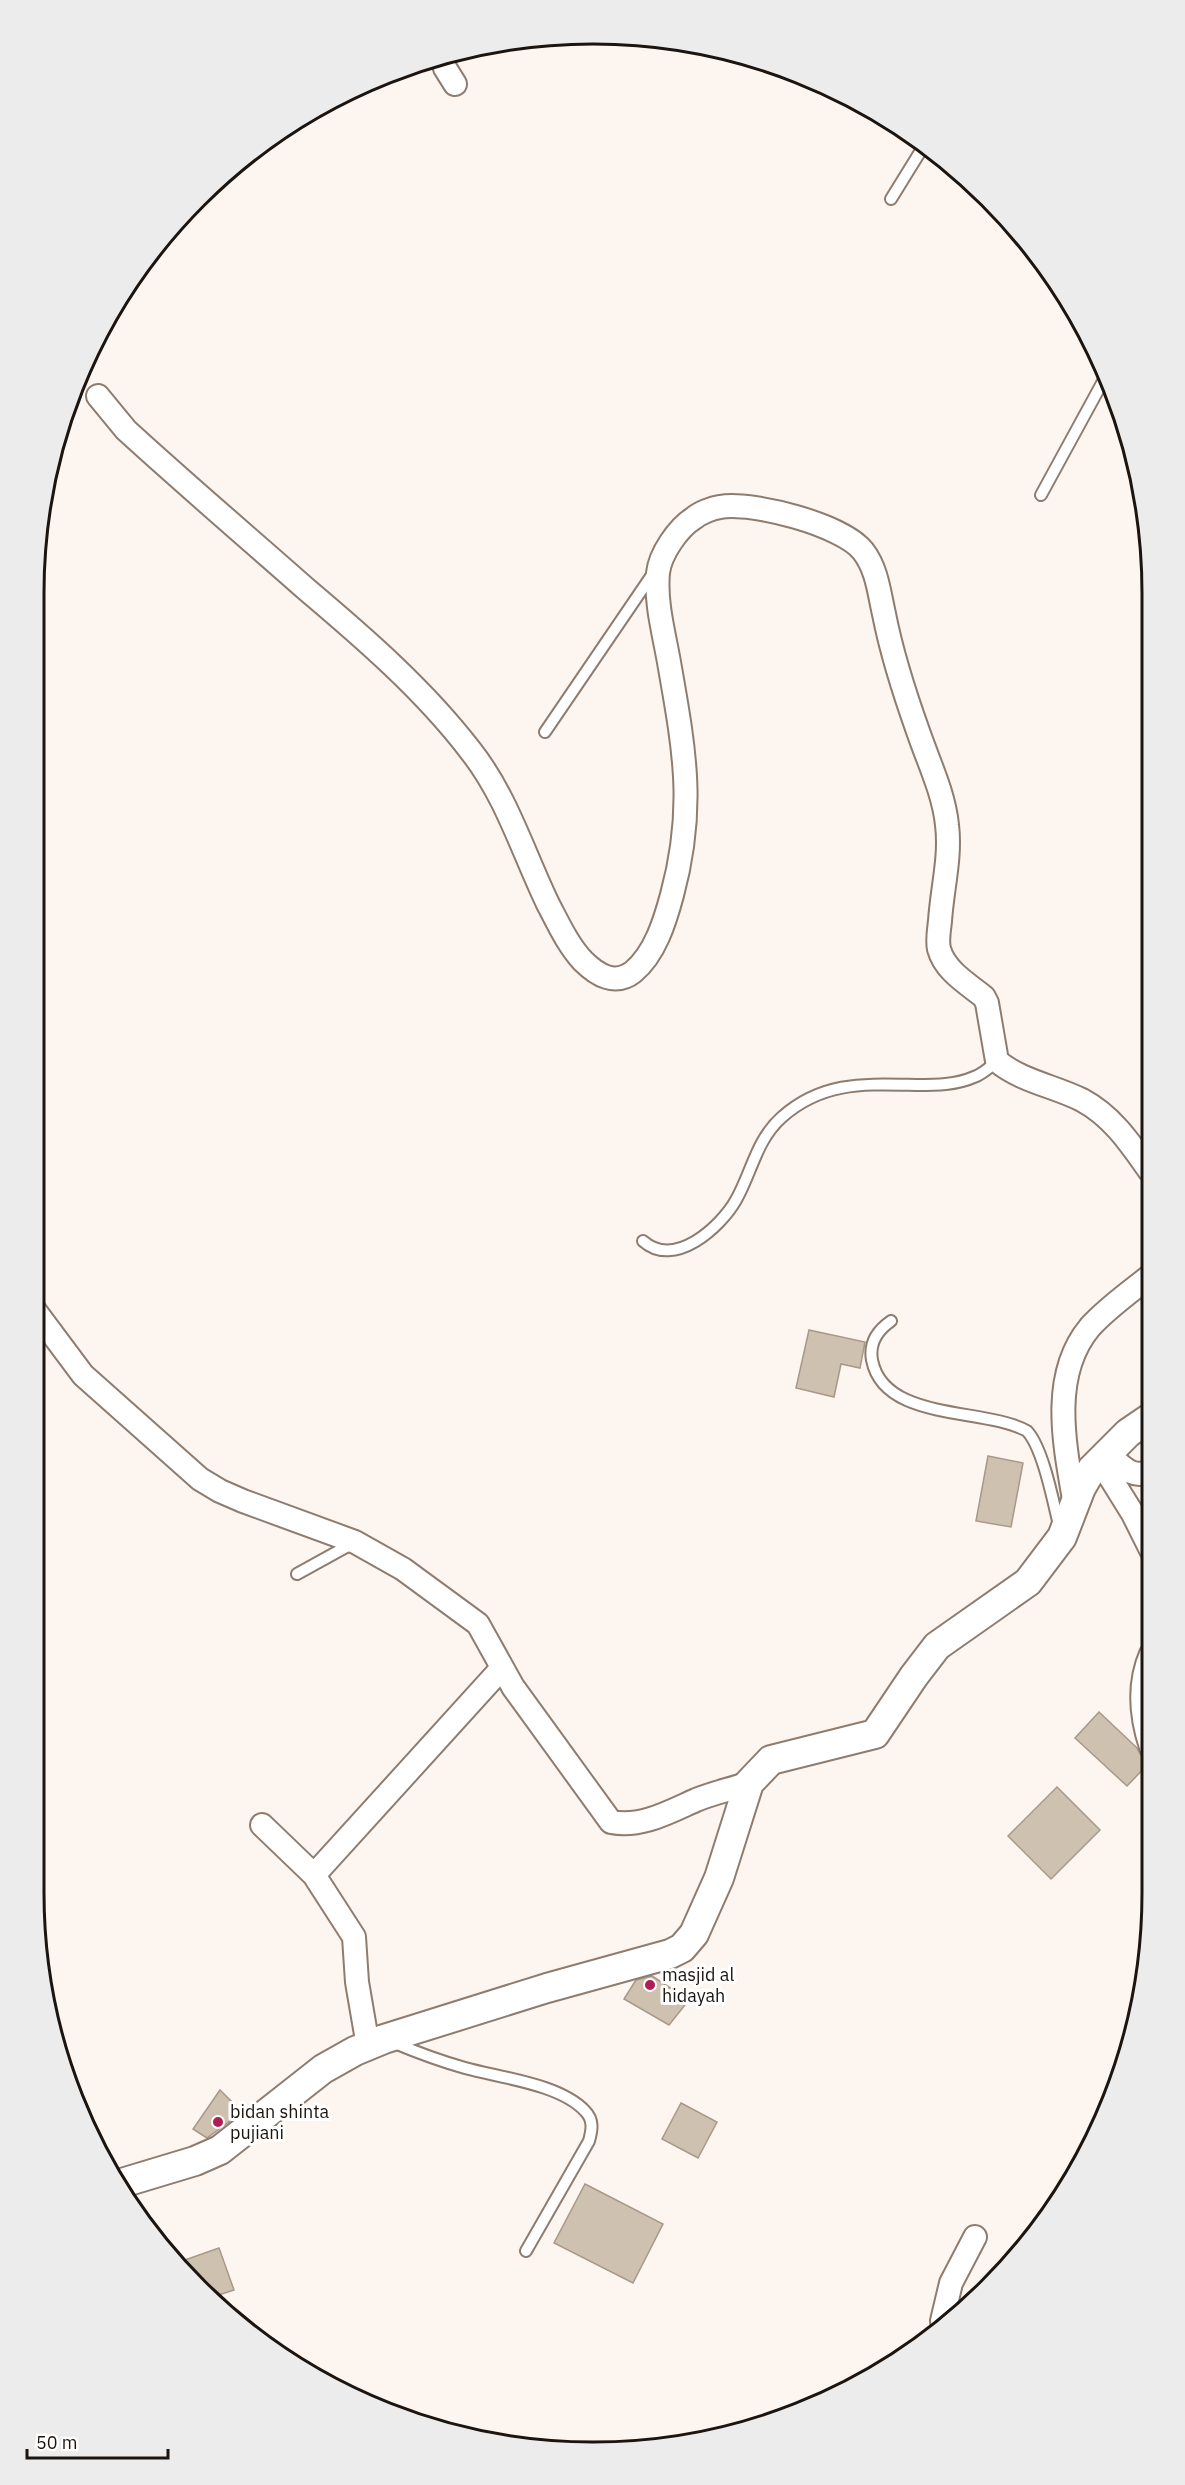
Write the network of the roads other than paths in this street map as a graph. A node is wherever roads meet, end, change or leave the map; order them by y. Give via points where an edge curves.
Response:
1 (444, 64) edge
2 (455, 84) dead end
3 (920, 152) edge
4 (891, 199) dead end
5 (1101, 385) edge
6 (98, 396) dead end
7 (1041, 495) dead end
8 (658, 567) junction
9 (545, 732) dead end
10 (997, 1061) junction
11 (1142, 1160) edge
12 (643, 1241) dead end
13 (1142, 1283) edge
14 (891, 1321) dead end
15 (44, 1323) edge
16 (1142, 1423) edge
17 (1103, 1457) junction
18 (1142, 1474) edge
19 (1075, 1505) junction
20 (1142, 1532) edge
21 (1062, 1536) junction
22 (355, 1542) junction
23 (297, 1574) dead end
24 (502, 1668) junction
25 (749, 1783) junction
26 (262, 1825) dead end
27 (314, 1875) junction
28 (376, 2042) junction
29 (126, 2182) edge
30 (975, 2237) dead end
31 (526, 2251) dead end
32 (944, 2314) edge

1 - 2 street
3 - 4 lane
5 - 7 lane
6 - 8 street via 126,430 355,630 458,735 490,776 560,928 585,962 602,976 614,979 627,976 640,964 663,923 677,875 687,810 686,756 658,595
8 - 9 lane
8 - 10 street via 691,519 717,507 743,506 798,517 861,546 875,572 901,680 945,812 948,846 938,946 950,969 984,997
10 - 11 street via 1010,1071 1094,1107 1114,1122
10 - 12 lane via 976,1077 951,1084 843,1086 819,1092 771,1127 736,1199 708,1231 678,1250 657,1249
13 - 19 street via 1091,1326 1069,1363 1064,1426
14 - 21 lane via 879,1331 872,1348 873,1363 883,1383 907,1401 1029,1433 1049,1485
15 - 22 street via 83,1375 200,1479 243,1501
16 - 17 street
17 - 18 street via 1131,1473
17 - 19 street via 1085,1480
17 - 20 street
19 - 21 street
21 - 25 street via 1023,1587 938,1646 875,1734 771,1760
22 - 23 lane
22 - 24 street via 403,1569 478,1624
24 - 25 street via 611,1822 660,1817
24 - 27 street
25 - 28 street via 719,1878 694,1934 682,1948
26 - 27 street
27 - 28 street via 354,1937 357,1982
28 - 29 street via 323,2069 219,2150
28 - 31 lane via 556,2093 591,2118 589,2141
30 - 32 street via 951,2283

